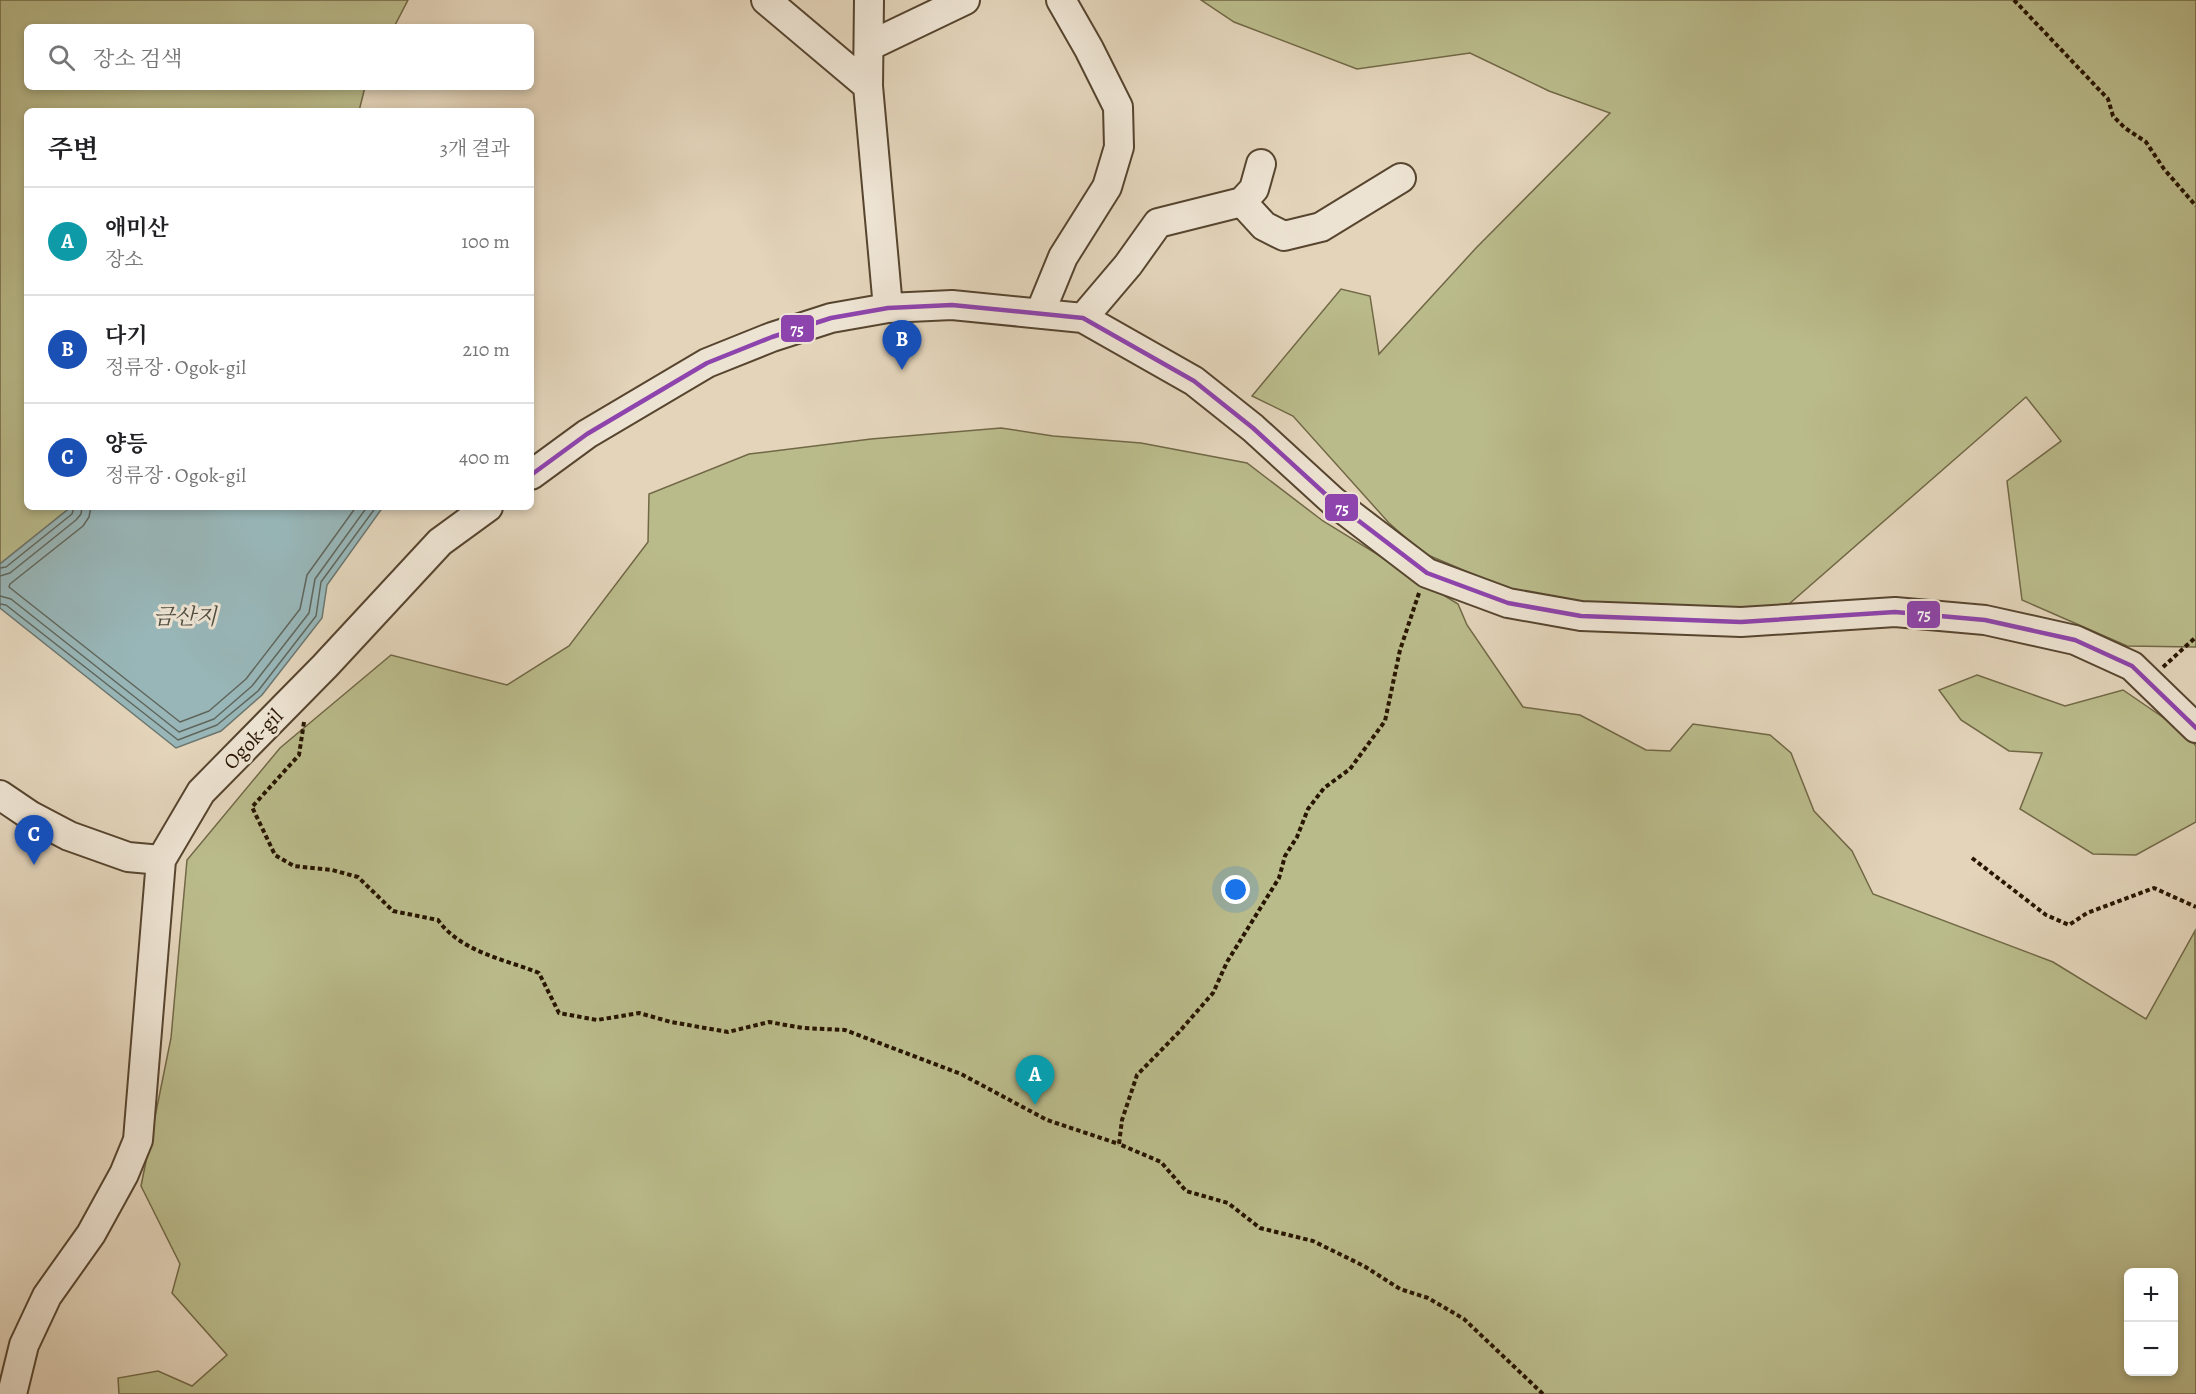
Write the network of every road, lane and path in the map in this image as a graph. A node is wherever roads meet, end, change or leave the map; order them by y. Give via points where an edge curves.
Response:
1 (766, 0) edge
2 (868, 0) edge
3 (965, 0) edge
4 (1061, 0) edge
5 (2014, 0) edge
6 (868, 46) junction
7 (868, 86) junction
8 (1262, 164) dead end
9 (1401, 178) dead end
10 (1242, 202) junction
11 (2196, 206) edge
12 (888, 308) junction
13 (1040, 313) junction
14 (1083, 318) junction
15 (534, 473) edge
16 (484, 510) edge
17 (1427, 573) junction
18 (2196, 637) edge
19 (309, 682) junction
20 (2160, 693) junction
21 (2196, 728) edge
22 (0, 795) edge
23 (1972, 858) dead end
24 (161, 860) junction
25 (2196, 907) edge
26 (1119, 1144) junction
27 (12, 1394) edge
28 (1543, 1394) edge

1 - 7 street
2 - 6 street
3 - 6 street
4 - 13 street via 1118,107 1119,147 1107,187 1063,257
5 - 11 path via 2108,99 2113,116 2146,142 2164,170
6 - 7 street
7 - 12 street
8 - 10 street via 1254,189
9 - 10 street via 1321,227 1284,236 1264,226
10 - 14 street via 1158,223
12 - 13 street via 952,305
12 - 15 street via 831,318 707,363 587,434
13 - 14 street
14 - 17 street via 1194,381 1253,428 1334,502
16 - 19 street, Ogok-gil via 440,542
17 - 20 street via 1508,603 1581,616 1741,622 1895,612 1985,620 2075,640 2132,666
17 - 26 path via 1400,650 1385,721 1350,769 1324,788 1308,809 1298,837 1284,856 1279,878 1232,952 1213,993 1137,1075 1122,1120
18 - 20 path via 2161,669
19 - 24 street, Ogok-gil via 201,792
19 - 26 path via 299,755 252,807 275,855 294,866 332,870 358,878 393,911 438,920 446,932 472,949 539,973 559,1013 597,1020 639,1013 728,1032 769,1022 844,1030 961,1074 1047,1120
20 - 21 street
22 - 24 street via 69,836 128,857
23 - 25 path via 2046,915 2069,925 2087,913 2154,888
24 - 27 street via 138,1140 91,1234 47,1296 24,1345
26 - 28 path via 1161,1161 1186,1191 1228,1203 1260,1228 1313,1241 1464,1319

